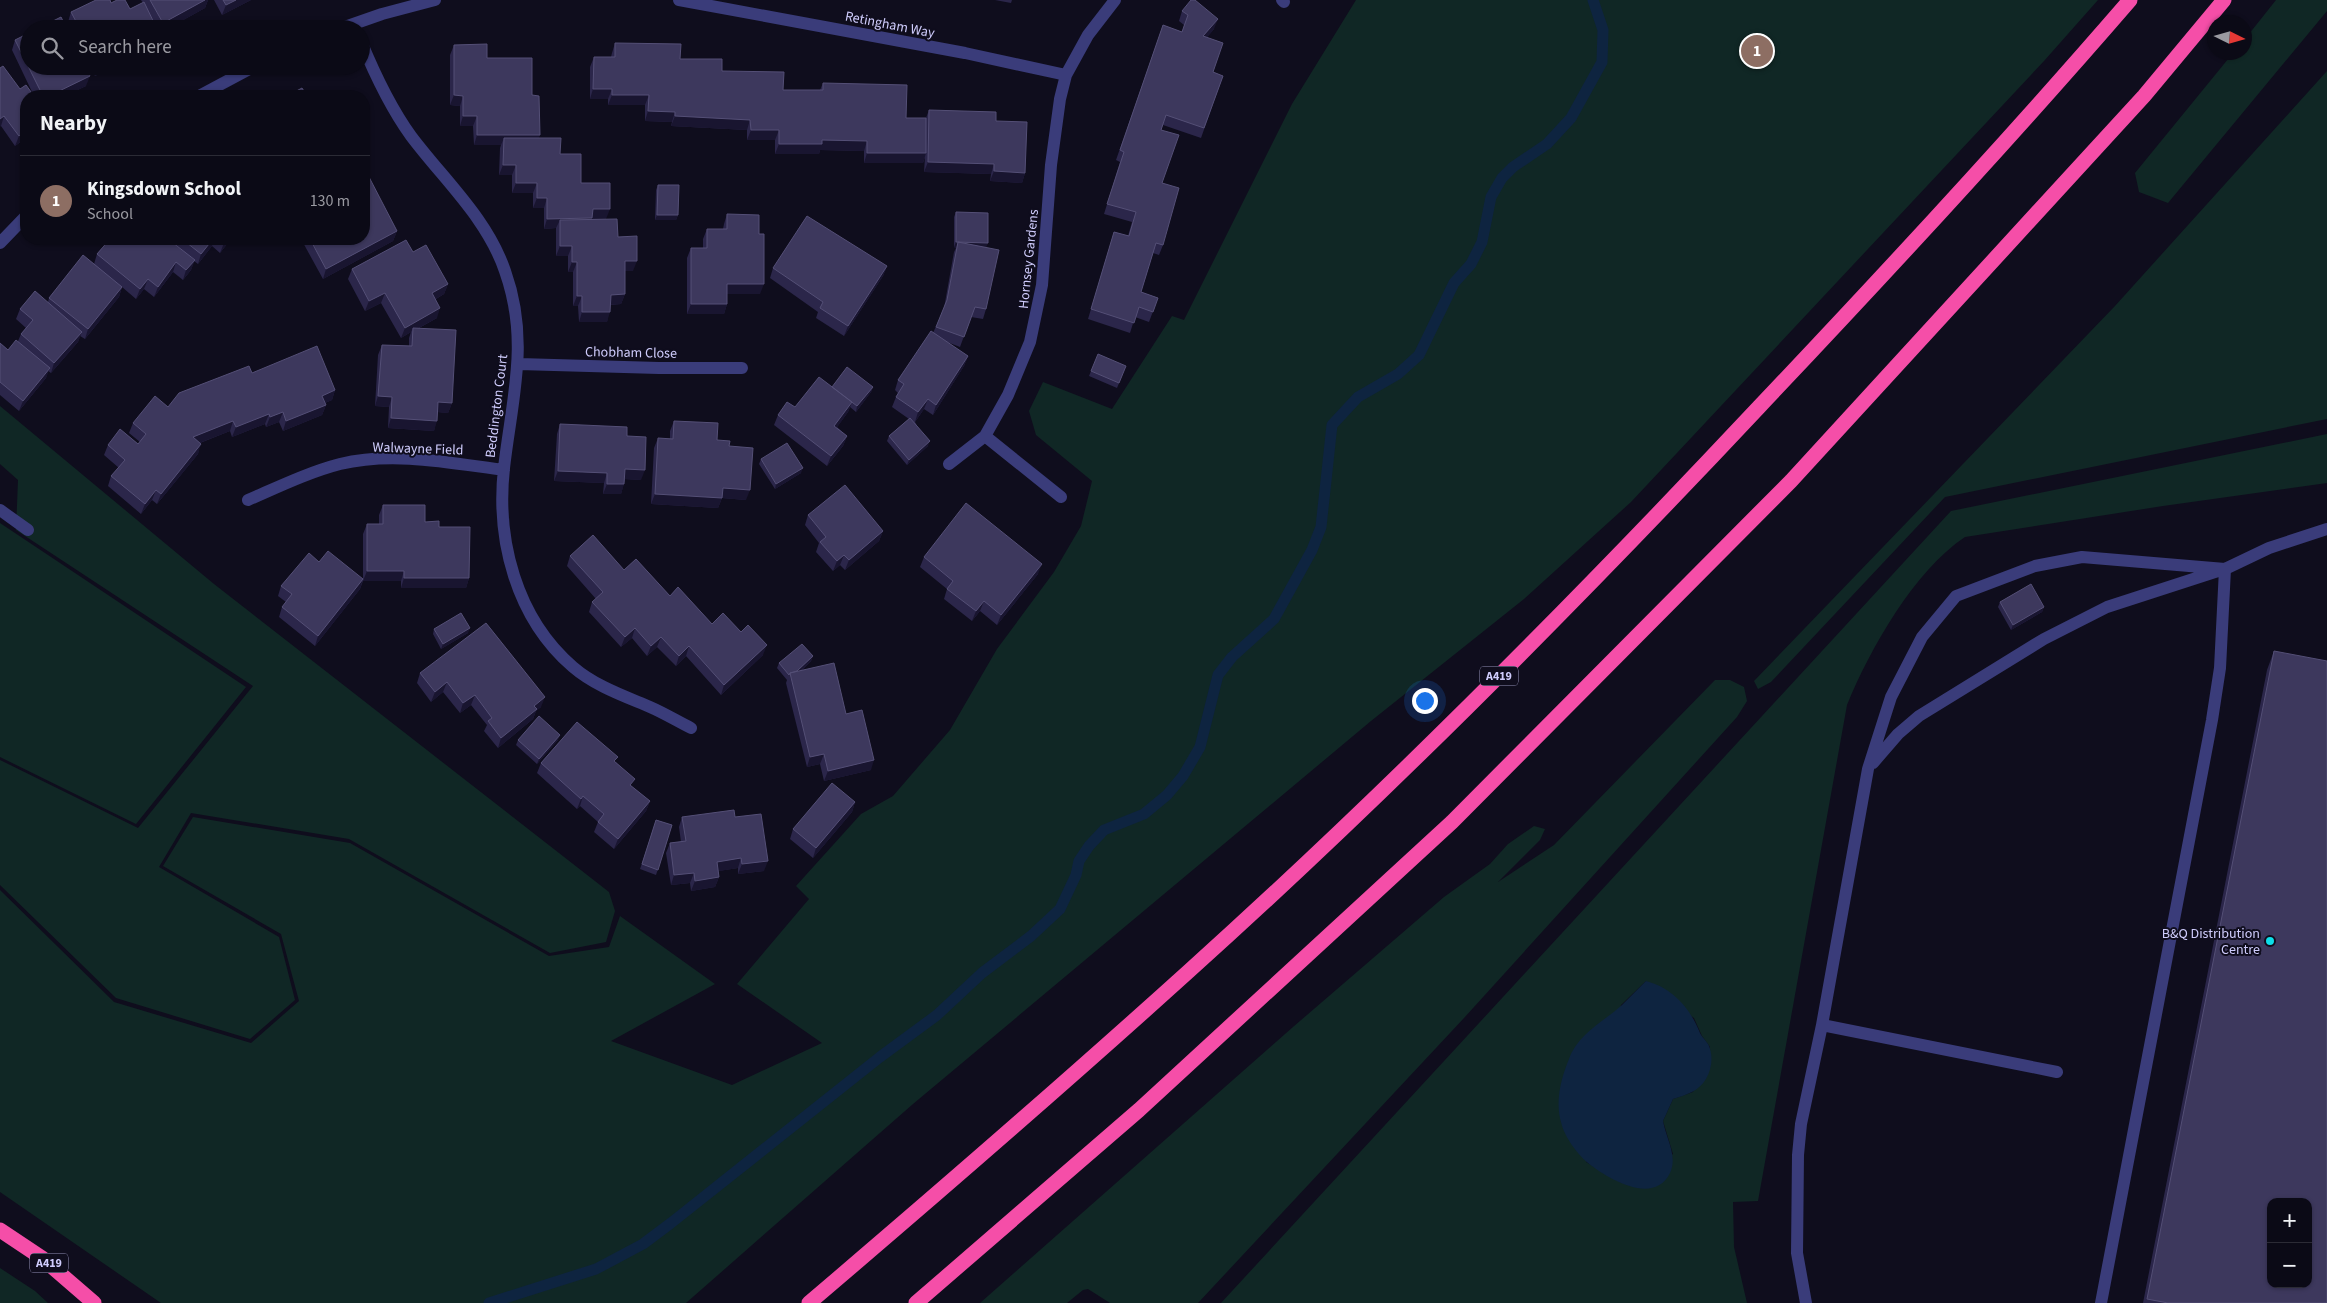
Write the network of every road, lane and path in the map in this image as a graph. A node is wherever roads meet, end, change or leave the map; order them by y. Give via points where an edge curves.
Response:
1 (435, 0) edge
2 (679, 0) edge
3 (1115, 0) edge
4 (2130, 0) edge
5 (2224, 0) edge
6 (746, 6) edge
7 (370, 20) edge
8 (370, 61) edge
9 (238, 75) edge
10 (1066, 75) junction
11 (210, 90) edge
12 (20, 222) edge
13 (0, 243) edge
14 (519, 364) junction
15 (742, 368) dead end
16 (985, 436) junction
17 (949, 464) dead end
18 (504, 470) junction
19 (1061, 497) dead end
20 (248, 500) dead end
21 (0, 510) edge
22 (2327, 529) edge
23 (28, 530) dead end
24 (2225, 569) junction
25 (691, 728) dead end
26 (1868, 769) junction
27 (1822, 1024) junction
28 (2057, 1072) dead end
29 (0, 1230) edge
30 (810, 1301) edge
31 (94, 1303) edge
32 (916, 1303) edge
33 (1806, 1303) edge
34 (2101, 1303) edge

1 - 7 street
2 - 6 street, Retingham Way
3 - 10 street, Hornsey Gardens via 1088,35
4 - 30 highway, A419 via 1887,272 1536,640 1190,970
5 - 32 highway via 2144,96 1792,481 1452,822 1139,1110
6 - 10 street, Retingham Way
8 - 14 street, Beddington Court via 388,101 402,122 479,220 496,247 515,303
9 - 11 street
10 - 16 street, Hornsey Gardens via 1051,165 1037,314 1020,369
12 - 13 street
14 - 15 street, Chobham Close
14 - 18 street, Beddington Court
16 - 17 street, Hornsey Gardens
16 - 19 street
18 - 20 street, Walwayne Field via 446,462 367,460 340,464
18 - 25 street, Beddington Court via 508,556 533,620 574,668 624,697
21 - 23 street
22 - 24 street via 2269,548
24 - 26 street via 2107,607 2044,639 1919,716 1898,734
24 - 26 street via 2082,557 2035,566 1956,596 1922,637 1891,697
24 - 34 street via 2220,668 2212,720
26 - 27 street
27 - 28 street
27 - 33 street via 1798,1155 1797,1252
29 - 31 highway, A419 via 49,1263

